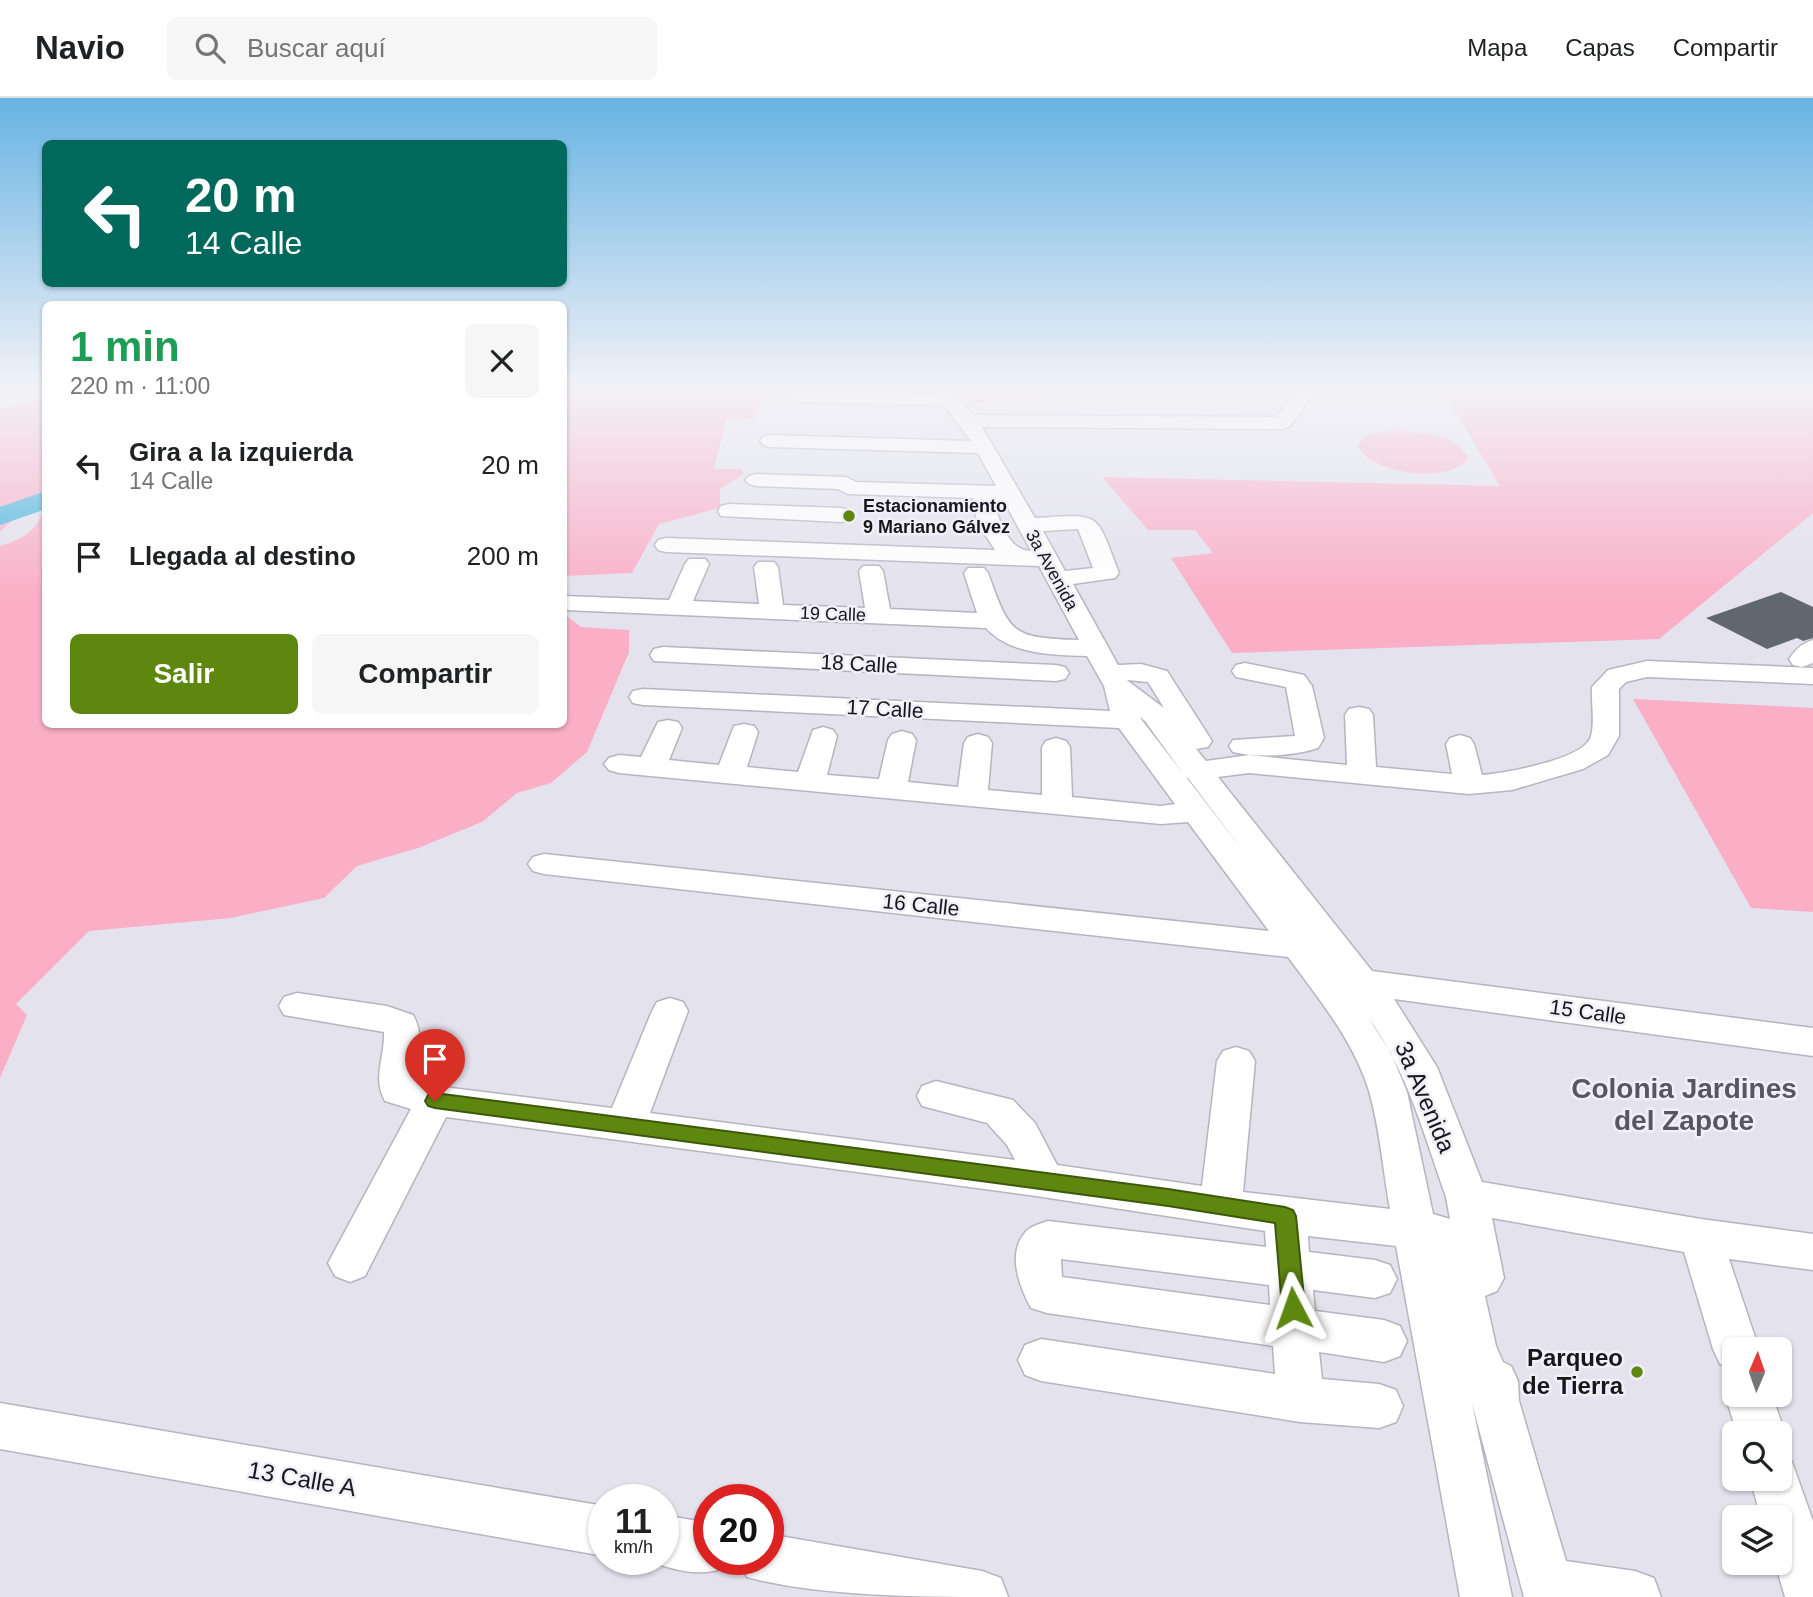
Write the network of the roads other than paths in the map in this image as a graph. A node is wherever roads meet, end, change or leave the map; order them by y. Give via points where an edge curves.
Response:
1 (990, 457) edge
2 (756, 480) dead end
3 (1008, 490) junction
4 (731, 503) dead end
5 (840, 510) junction
6 (1027, 525) junction
7 (685, 527) dead end
8 (666, 545) dead end
9 (1020, 559) junction
10 (697, 564) dead end
11 (766, 567) dead end
12 (1051, 569) junction
13 (871, 571) dead end
14 (976, 573) dead end
15 (567, 603) edge
16 (678, 607) junction
17 (772, 611) junction
18 (880, 616) junction
19 (994, 621) junction
20 (1096, 649) junction
21 (663, 655) dead end
22 (1810, 661) edge
23 (844, 663) junction
24 (1245, 671) dead end
25 (1056, 673) dead end
26 (1118, 693) junction
27 (643, 697) dead end
28 (834, 706) junction
29 (1359, 715) dead end
30 (668, 728) dead end
31 (744, 732) dead end
32 (823, 736) dead end
33 (902, 740) dead end
34 (978, 743) dead end
35 (1460, 744) dead end
36 (1056, 747) dead end
37 (1204, 762) junction
38 (619, 764) dead end
39 (652, 767) junction
40 (1362, 774) junction
41 (730, 775) junction
42 (810, 782) junction
43 (1469, 786) junction
44 (892, 790) junction
45 (972, 798) junction
46 (1057, 806) junction
47 (1194, 812) junction
48 (544, 864) dead end
49 (1298, 946) junction
50 (1362, 982) junction
51 (297, 1006) dead end
52 (670, 1011) dead end
53 (1813, 1042) edge
54 (1236, 1061) dead end
55 (936, 1096) dead end
56 (435, 1101) junction
57 (621, 1126) junction
58 (1036, 1180) junction
59 (1467, 1197) junction
60 (1221, 1205) junction
61 (1285, 1216) junction
62 (1416, 1229) junction
63 (1701, 1237) junction
64 (1813, 1252) edge
65 (350, 1263) dead end
66 (1291, 1268) junction
67 (1375, 1279) dead end
68 (1295, 1328) junction
69 (1732, 1337) edge
70 (1384, 1340) dead end
71 (1041, 1360) dead end
72 (1300, 1399) junction
73 (1495, 1401) junction
74 (1379, 1406) dead end
75 (0, 1426) edge
76 (1779, 1491) edge
77 (588, 1528) edge
78 (784, 1562) edge
79 (1548, 1590) edge
80 (982, 1597) edge
81 (1486, 1597) edge
82 (1634, 1597) edge
83 (1811, 1597) edge

1 - 3 street, 3a Avenida
2 - 5 street via 846,483
3 - 5 street
3 - 6 street, 3a Avenida
3 - 9 street via 982,502 998,539
4 - 5 street
5 - 7 street
5 - 8 street
5 - 9 street
6 - 12 street, 3a Avenida
6 - 12 street via 1082,522 1090,527 1107,573
9 - 12 street
10 - 16 street
11 - 17 street
12 - 20 street, 3a Avenida
13 - 18 street
14 - 19 street
15 - 16 street, 19 Calle
16 - 17 street, 19 Calle
17 - 18 street, 19 Calle
18 - 19 street, 19 Calle
19 - 20 street via 1006,633 1029,642
20 - 26 street, 3a Avenida
21 - 23 street, 18 Calle
22 - 43 street via 1634,670 1617,676 1605,687 1605,736 1591,755 1513,781
23 - 25 street, 18 Calle
23 - 28 street
24 - 37 street via 1299,685 1310,738
26 - 28 street, 17 Calle
26 - 37 street, 3a Avenida via 1155,715
26 - 47 street, 3a Avenida
27 - 28 street, 17 Calle
29 - 40 street
30 - 39 street
31 - 41 street
32 - 42 street
33 - 44 street
34 - 45 street
35 - 43 street
36 - 46 street
37 - 40 street
37 - 50 street, 3a Avenida
38 - 39 street
39 - 41 street
40 - 43 street
41 - 42 street
42 - 44 street
44 - 45 street
45 - 46 street
46 - 47 street via 1161,815
47 - 49 street, 3a Avenida
48 - 49 street, 16 Calle
49 - 62 street, 3a Avenida via 1372,1054 1388,1092
50 - 53 street, 15 Calle
50 - 59 street, 3a Avenida via 1418,1067
51 - 56 street via 400,1024 404,1035 395,1082 399,1091
52 - 57 street via 633,1109
54 - 60 street
55 - 58 street via 999,1111 1021,1134 1037,1162
56 - 57 street
56 - 65 street
57 - 58 street
58 - 60 street
59 - 63 street
59 - 73 street, 3a Avenida via 1494,1346
60 - 61 street
61 - 62 street
61 - 66 street
62 - 73 street via 1450,1237 1473,1346
62 - 81 street, 3a Avenida
63 - 64 street
63 - 69 street
66 - 67 street
66 - 68 street
66 - 68 street via 1048,1239 1040,1246 1040,1282 1047,1294
68 - 70 street
68 - 72 street
71 - 72 street
72 - 74 street
73 - 79 street, 3a Avenida
75 - 77 street, 13 Calle A
76 - 83 street
78 - 80 street
79 - 82 street

